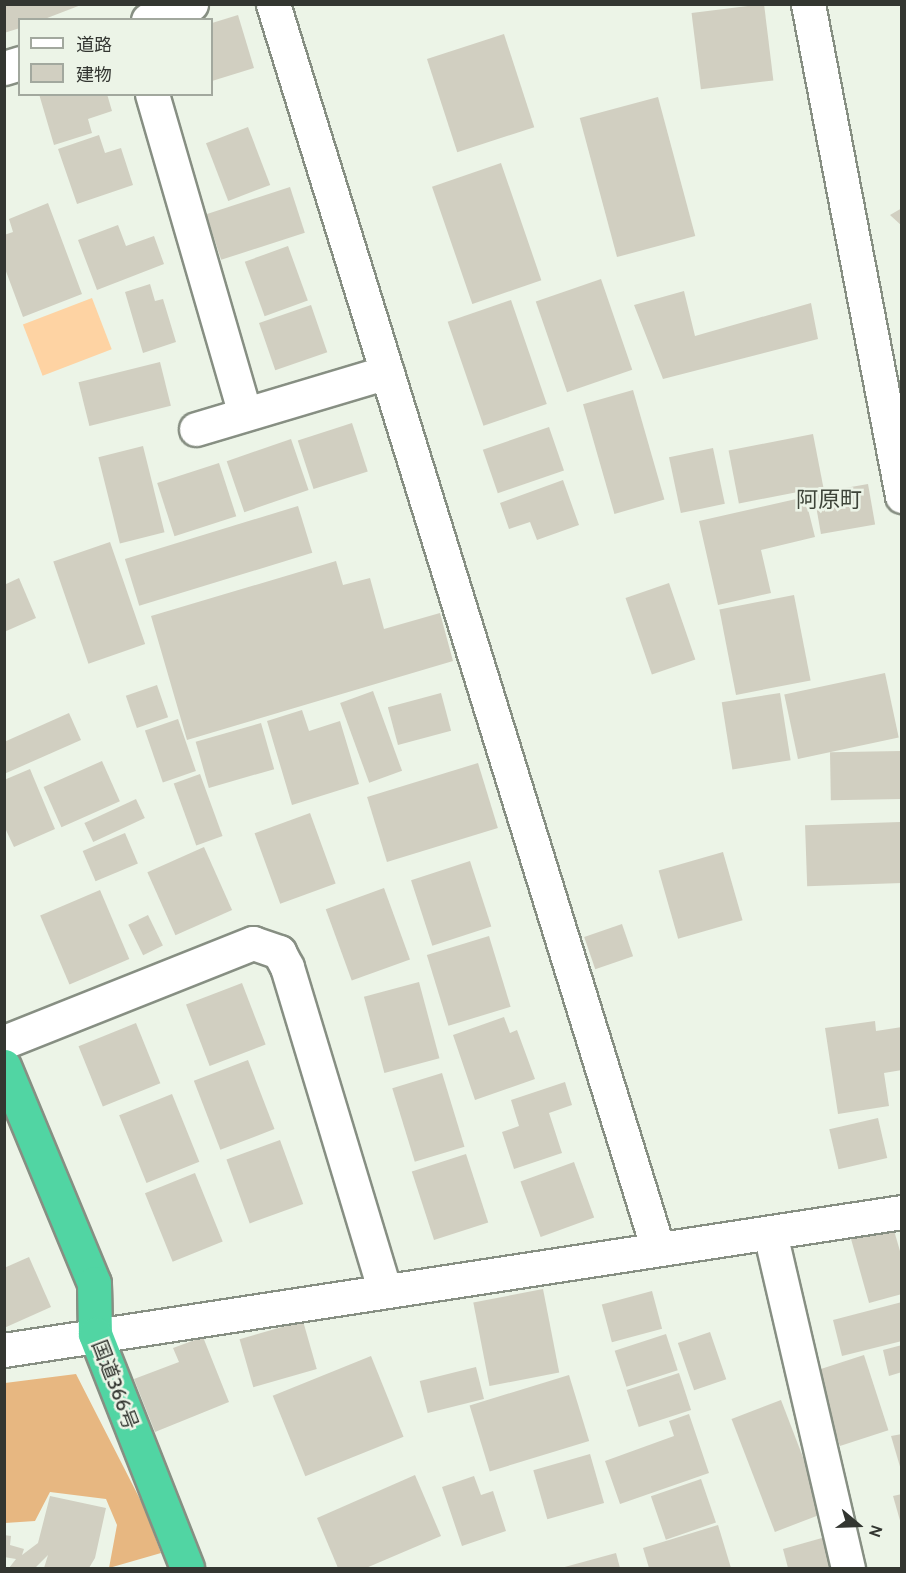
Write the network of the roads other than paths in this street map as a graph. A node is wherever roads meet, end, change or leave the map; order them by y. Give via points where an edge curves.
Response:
1 (191, 4) edge
2 (273, 4) edge
3 (808, 4) edge
4 (153, 18) edge
5 (153, 96) edge
6 (387, 372) junction
7 (245, 414) junction
8 (196, 429) dead end
9 (902, 496) edge
10 (4, 1042) edge
11 (4, 1066) edge
12 (902, 1212) edge
13 (770, 1233) junction
14 (657, 1246) junction
15 (385, 1291) junction
16 (95, 1334) junction
17 (4, 1350) edge
18 (187, 1569) edge
19 (848, 1569) edge

1 - 4 street
2 - 6 street
3 - 9 street
5 - 7 street
6 - 7 street
6 - 14 street
7 - 8 street
10 - 15 street via 253,944 279,952 287,967
11 - 16 highway, 国道366号 via 94,1283
12 - 13 street
13 - 14 street
13 - 19 street
14 - 15 street
15 - 16 street
16 - 17 street
16 - 18 highway, 国道366号

